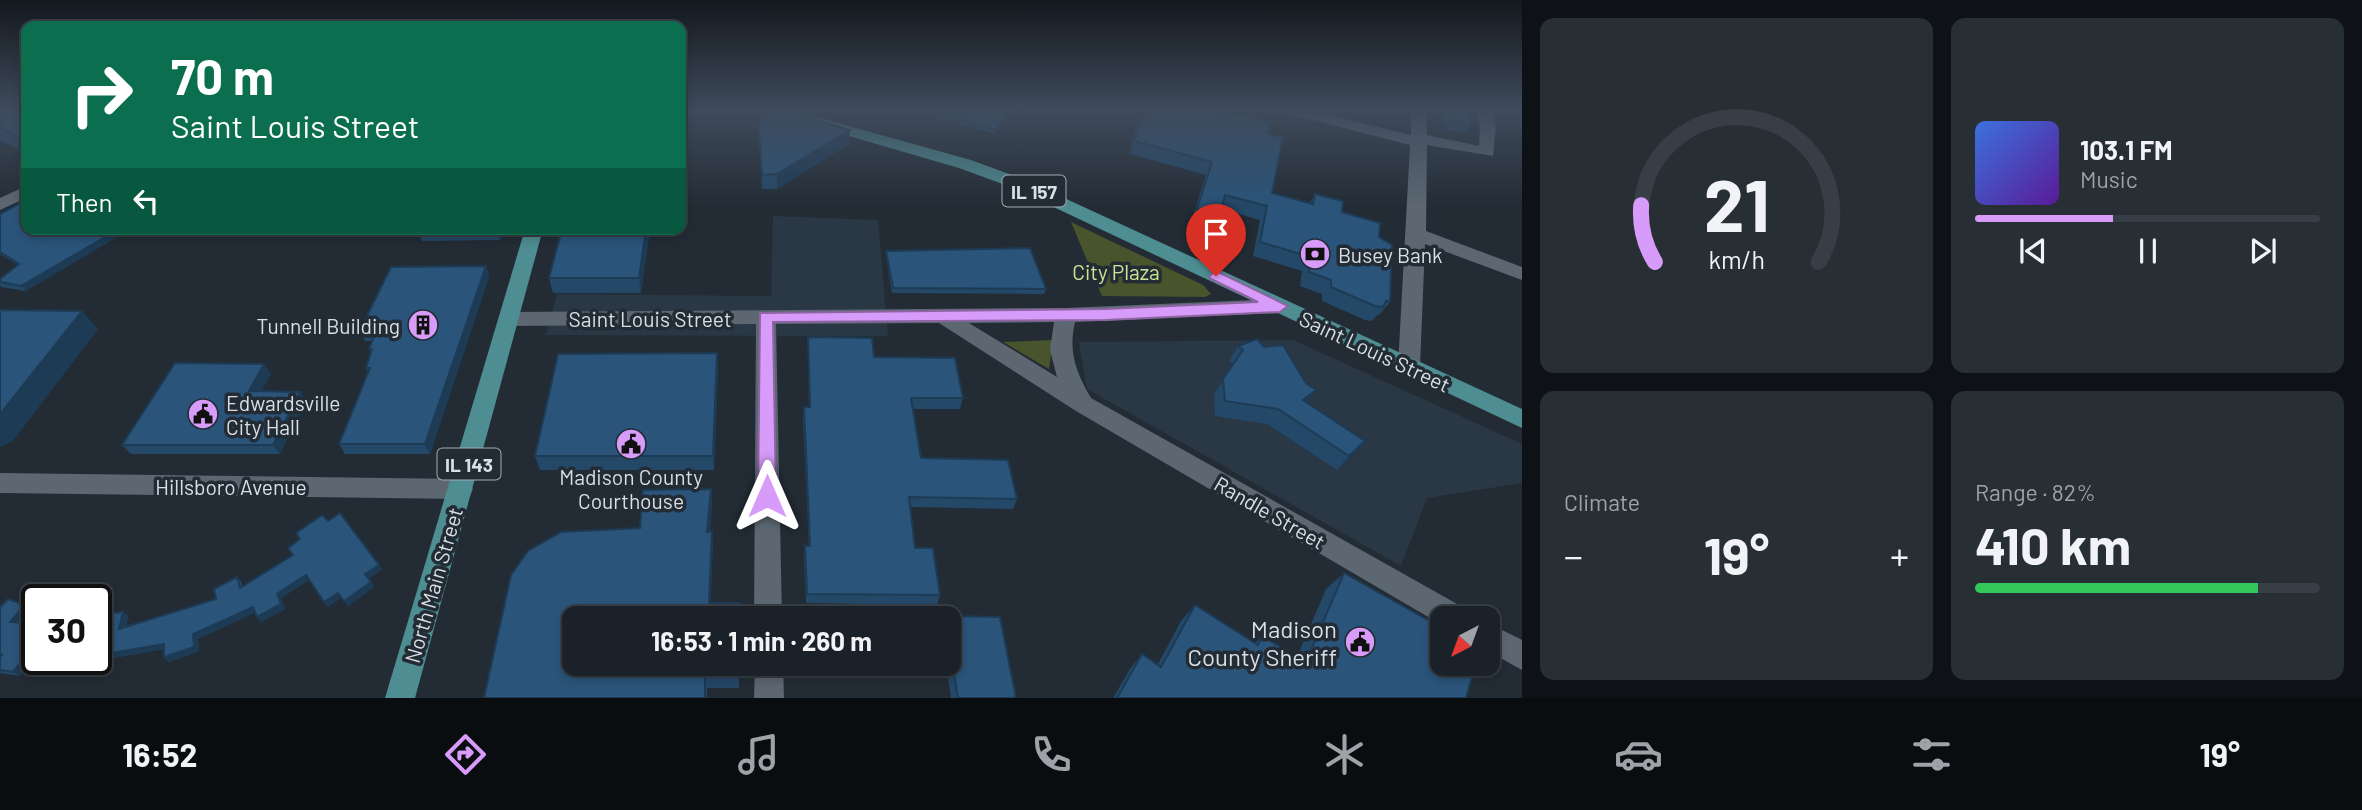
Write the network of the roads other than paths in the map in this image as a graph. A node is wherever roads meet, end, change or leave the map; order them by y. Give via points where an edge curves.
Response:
1 (886, 143) edge
2 (1419, 143) edge
3 (1433, 143) edge
4 (1488, 143) edge
5 (21, 194) edge
6 (0, 205) edge
7 (1417, 234) junction
8 (532, 235) edge
9 (1522, 274) edge
10 (1280, 306) junction
11 (1066, 315) junction
12 (943, 316) junction
13 (766, 317) junction
14 (509, 319) junction
15 (1409, 367) junction
16 (1084, 405) junction
17 (1522, 419) edge
18 (0, 483) edge
19 (461, 489) junction
20 (768, 606) edge
21 (1434, 606) edge
22 (1500, 643) edge
23 (1522, 656) edge
24 (769, 676) edge
25 (400, 698) edge
26 (769, 698) edge

1 - 10 main road, IL 157 via 990,173
2 - 7 street
3 - 4 street via 1488,153
5 - 6 street
7 - 9 street
7 - 15 street
8 - 14 main road, North Main Street / IL 143
10 - 11 street, Saint Louis Street
10 - 15 main road, Saint Louis Street / IL 157
11 - 12 street, Saint Louis Street
11 - 16 street via 1059,343 1061,362
12 - 13 street, Saint Louis Street
12 - 16 street, Randle Street
13 - 14 street, Saint Louis Street
13 - 20 street
14 - 19 main road, North Main Street / IL 143
15 - 17 main road, Saint Louis Street / IL 157
16 - 21 street, Randle Street
18 - 19 street, Hillsboro Avenue
19 - 25 main road, North Main Street / IL 143
22 - 23 street
24 - 26 street

